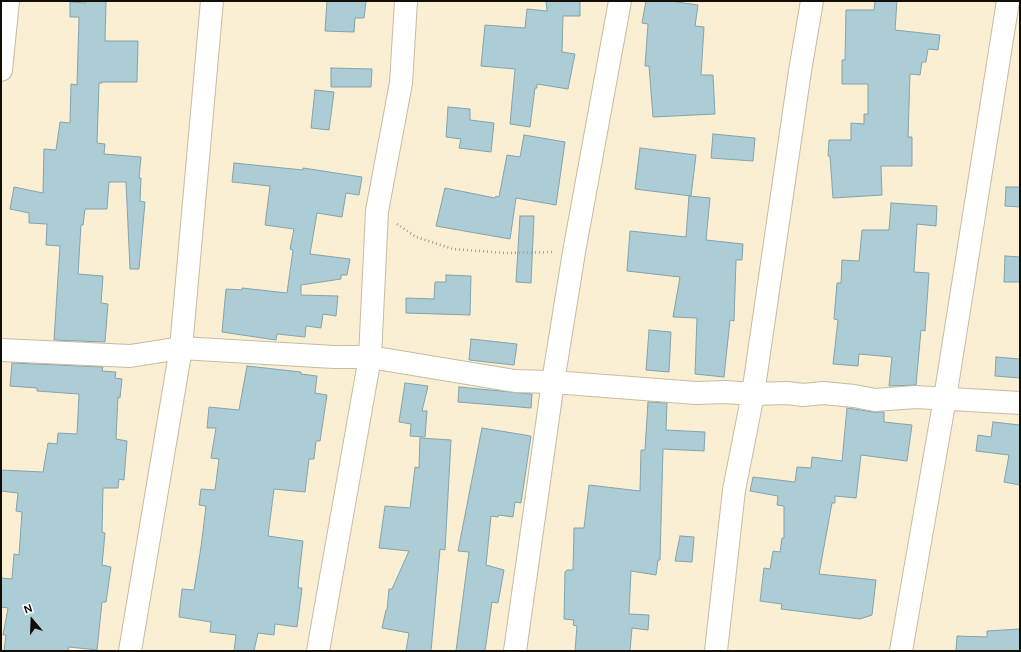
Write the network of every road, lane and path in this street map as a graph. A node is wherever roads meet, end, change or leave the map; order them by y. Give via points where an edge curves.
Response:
1 (8, 1) edge
2 (212, 1) edge
3 (406, 1) edge
4 (620, 1) edge
5 (812, 1) edge
6 (1008, 1) edge
7 (1, 70) edge
8 (377, 211) junction
9 (574, 252) junction
10 (181, 348) junction
11 (1, 350) edge
12 (370, 357) junction
13 (553, 382) junction
14 (753, 394) junction
15 (945, 398) junction
16 (1020, 403) edge
17 (130, 651) edge
18 (318, 651) edge
19 (515, 651) edge
20 (716, 651) edge
21 (902, 651) edge

1 - 7 street
2 - 10 street
3 - 8 street via 401,83
4 - 9 street
5 - 14 street via 797,87
6 - 15 street
8 - 9 path via 416,237 453,249 505,253
8 - 12 street
9 - 13 street
10 - 11 street via 130,356
10 - 12 street
10 - 17 street
12 - 13 street via 515,381
12 - 18 street
13 - 14 street via 661,391
13 - 19 street
14 - 15 street via 823,393 875,400
14 - 20 street via 734,490
15 - 16 street
15 - 21 street

